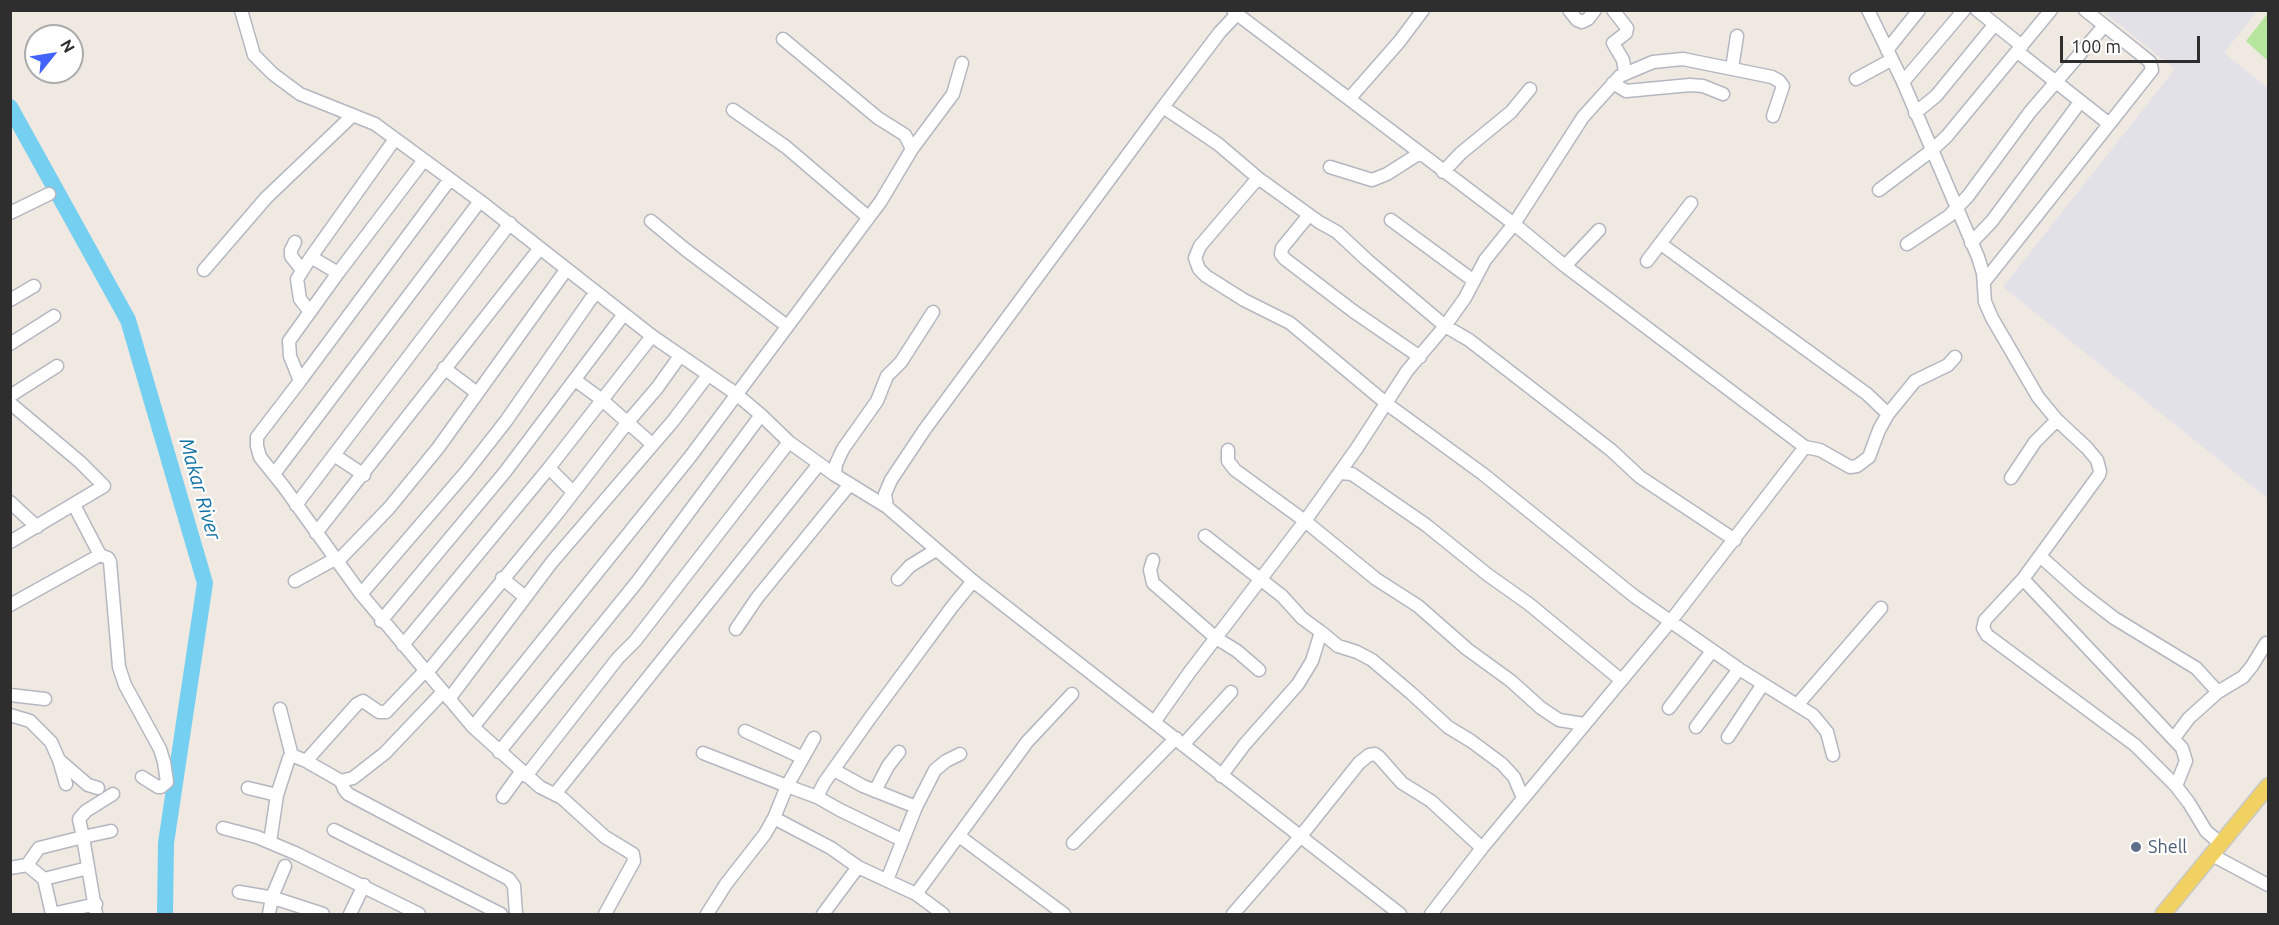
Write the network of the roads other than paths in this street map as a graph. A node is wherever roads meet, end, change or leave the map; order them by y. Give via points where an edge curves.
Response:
1 (241, 10) edge
2 (1423, 10) edge
3 (1569, 10) edge
4 (1595, 10) edge
5 (1613, 10) edge
6 (1919, 10) edge
7 (1964, 10) edge
8 (1977, 10) edge
9 (2051, 10) edge
10 (2085, 10) edge
11 (1235, 12) edge
12 (1872, 13) edge
13 (1995, 24) junction
14 (2104, 26) junction
15 (1737, 36) dead end
16 (783, 39) dead end
17 (2020, 49) junction
18 (1889, 55) junction
19 (962, 63) dead end
20 (1732, 68) junction
21 (1625, 72) junction
22 (1856, 79) dead end
23 (1902, 82) junction
24 (2055, 82) junction
25 (1613, 83) junction
26 (1530, 89) dead end
27 (1723, 94) dead end
28 (1349, 99) junction
29 (2080, 102) junction
30 (1163, 107) junction
31 (733, 110) dead end
32 (1916, 112) junction
33 (353, 115) junction
34 (1773, 116) dead end
35 (2108, 123) junction
36 (395, 139) junction
37 (912, 149) junction
38 (1931, 151) junction
39 (1420, 153) junction
40 (424, 160) junction
41 (1330, 167) dead end
42 (1443, 172) junction
43 (1258, 178) junction
44 (450, 179) junction
45 (1879, 190) dead end
46 (49, 194) dead end
47 (480, 201) junction
48 (1691, 203) dead end
49 (1957, 208) junction
50 (10, 213) edge
51 (1309, 215) junction
52 (868, 217) junction
53 (1391, 220) dead end
54 (651, 221) dead end
55 (510, 223) junction
56 (1514, 224) junction
57 (1599, 230) dead end
58 (295, 242) dead end
59 (1971, 243) junction
60 (1661, 244) junction
61 (1907, 244) dead end
62 (540, 248) junction
63 (311, 257) junction
64 (1647, 261) dead end
65 (1565, 266) junction
66 (204, 270) dead end
67 (302, 270) junction
68 (566, 270) junction
69 (338, 273) junction
70 (1474, 280) junction
71 (1984, 282) junction
72 (34, 286) dead end
73 (595, 293) junction
74 (10, 300) edge
75 (307, 309) junction
76 (933, 312) dead end
77 (624, 314) junction
78 (54, 315) dead end
79 (787, 326) junction
80 (1445, 326) junction
81 (652, 336) junction
82 (10, 344) edge
83 (680, 356) junction
84 (1420, 357) junction
85 (1955, 357) dead end
86 (57, 366) dead end
87 (444, 368) junction
88 (708, 375) junction
89 (575, 380) junction
90 (300, 381) junction
91 (477, 393) junction
92 (735, 393) junction
93 (10, 396) edge
94 (602, 399) junction
95 (1391, 403) junction
96 (10, 404) edge
97 (1888, 414) junction
98 (761, 415) junction
99 (2057, 420) junction
100 (627, 423) junction
101 (789, 442) junction
102 (652, 444) junction
103 (1805, 447) junction
104 (1228, 450) dead end
105 (334, 455) junction
106 (819, 464) junction
107 (549, 468) junction
108 (1346, 473) junction
109 (274, 474) junction
110 (364, 475) junction
111 (835, 475) junction
112 (2011, 478) dead end
113 (850, 484) junction
114 (573, 492) junction
115 (880, 497) junction
116 (10, 502) edge
117 (74, 505) junction
118 (296, 505) junction
119 (1305, 521) junction
120 (37, 527) junction
121 (316, 533) junction
122 (1204, 536) dead end
123 (1735, 540) junction
124 (10, 542) edge
125 (936, 550) junction
126 (100, 555) junction
127 (2040, 556) junction
128 (1154, 560) dead end
129 (336, 561) junction
130 (502, 578) junction
131 (898, 579) dead end
132 (2023, 579) junction
133 (1260, 580) junction
134 (296, 581) dead end
135 (973, 581) junction
136 (361, 594) junction
137 (525, 597) junction
138 (10, 605) edge
139 (1881, 608) dead end
140 (381, 621) junction
141 (1670, 622) junction
142 (736, 629) dead end
143 (1321, 632) junction
144 (1216, 638) junction
145 (2266, 644) dead end
146 (403, 645) junction
147 (1712, 651) junction
148 (1739, 669) junction
149 (1258, 670) dead end
150 (425, 673) junction
151 (1621, 680) junction
152 (1763, 684) junction
153 (1231, 692) dead end
154 (2218, 692) junction
155 (1072, 694) dead end
156 (10, 695) edge
157 (446, 695) junction
158 (45, 699) dead end
159 (1798, 704) junction
160 (1669, 708) dead end
161 (280, 709) dead end
162 (10, 715) edge
163 (1155, 721) junction
164 (1584, 723) junction
165 (473, 727) junction
166 (1696, 727) dead end
167 (745, 731) dead end
168 (1728, 737) dead end
169 (813, 738) dead end
170 (2174, 738) junction
171 (1179, 742) junction
172 (499, 752) junction
173 (899, 752) dead end
174 (703, 753) dead end
175 (960, 754) dead end
176 (1833, 755) dead end
177 (292, 756) junction
178 (801, 758) junction
179 (59, 760) junction
180 (306, 761) junction
181 (834, 770) junction
182 (523, 774) junction
183 (1221, 776) junction
184 (142, 777) dead end
185 (341, 781) junction
186 (66, 784) dead end
187 (787, 786) junction
188 (2176, 786) junction
189 (2268, 786) edge
190 (98, 788) dead end
191 (248, 788) dead end
192 (875, 791) junction
193 (113, 794) dead end
194 (555, 794) junction
195 (277, 795) junction
196 (504, 797) dead end
197 (817, 797) junction
198 (1523, 798) junction
199 (916, 807) junction
200 (774, 818) junction
201 (223, 828) dead end
202 (334, 830) dead end
203 (111, 831) dead end
204 (959, 836) junction
205 (83, 837) junction
206 (1300, 837) junction
207 (902, 840) junction
208 (270, 842) junction
209 (1073, 843) dead end
210 (1482, 848) junction
211 (2217, 849) junction
212 (27, 865) junction
213 (285, 866) dead end
214 (858, 867) junction
215 (10, 868) edge
216 (88, 868) junction
217 (44, 879) junction
218 (887, 880) junction
219 (363, 885) junction
220 (2268, 885) edge
221 (239, 892) dead end
222 (916, 894) junction
223 (272, 897) junction
224 (96, 909) edge
225 (52, 914) edge
226 (269, 915) edge
227 (323, 915) edge
228 (350, 915) edge
229 (419, 915) edge
230 (501, 915) edge
231 (516, 915) edge
232 (605, 915) edge
233 (706, 915) edge
234 (823, 915) edge
235 (943, 915) edge
236 (1064, 915) edge
237 (1233, 915) edge
238 (1400, 915) edge
239 (1431, 915) edge
240 (2163, 915) edge

1 - 33 street via 254,55 273,74 300,94
2 - 28 street
3 - 4 street via 1582,22
5 - 21 street via 1627,28 1613,43
6 - 18 street
7 - 23 street
8 - 13 street
9 - 17 street
10 - 14 street
11 - 28 street
11 - 30 street
12 - 18 street
13 - 17 street
13 - 32 street via 1936,96
14 - 24 street
14 - 35 street via 2150,62 2152,70
15 - 20 street
16 - 37 street via 874,115 905,135
17 - 24 street
17 - 38 street
18 - 22 street
18 - 23 street
19 - 37 street via 953,94
20 - 21 street via 1674,59
20 - 34 street via 1772,77 1781,84
21 - 25 street
23 - 32 street
24 - 29 street
24 - 49 street
25 - 27 street via 1626,92 1690,85
25 - 56 street via 1583,117
26 - 42 street via 1511,112
28 - 39 street
29 - 35 street
29 - 59 street via 1992,221
30 - 43 street via 1230,153
30 - 115 street via 925,429
31 - 52 street via 786,147
32 - 38 street
33 - 36 street via 375,124
33 - 66 street via 266,198
35 - 71 street
36 - 40 street
36 - 63 street
37 - 52 street
38 - 45 street
38 - 49 street
39 - 41 street via 1372,180
39 - 42 street
40 - 44 street
40 - 69 street
42 - 56 street
43 - 51 street
43 - 95 street via 1200,246 1195,258 1199,269 1244,300 1290,323
44 - 47 street
44 - 90 street
46 - 50 street
47 - 55 street
47 - 109 street
48 - 60 street
49 - 59 street
49 - 61 street
51 - 80 street via 1342,237
51 - 84 street via 1281,254
52 - 79 street
53 - 70 street
54 - 79 street
55 - 62 street
55 - 105 street
56 - 65 street
56 - 70 street
57 - 65 street
58 - 67 street via 291,256
59 - 71 street
60 - 64 street
60 - 97 street via 1867,394
62 - 68 street
62 - 87 street
63 - 67 street
63 - 69 street
65 - 103 street
67 - 75 street via 297,289
68 - 73 street
68 - 91 street
69 - 75 street
70 - 80 street
71 - 99 street via 1985,302 1992,318 2028,381
72 - 74 street
73 - 77 street
73 - 136 street via 506,421
75 - 90 street via 289,341 290,356
76 - 111 street via 901,362 887,376 877,401 843,449
77 - 81 street
77 - 89 street
78 - 82 street
79 - 92 street
80 - 84 street
80 - 123 street via 1469,340 1640,477
81 - 83 street
81 - 94 street
83 - 88 street
83 - 100 street
84 - 95 street via 1407,371
85 - 97 street via 1948,365 1914,381
86 - 93 street
87 - 91 street
87 - 110 street
88 - 92 street
88 - 102 street
89 - 94 street
89 - 140 street via 462,526
90 - 109 street via 257,437 260,457
91 - 129 street via 389,508
92 - 98 street
92 - 165 street via 690,457
94 - 100 street
94 - 107 street
95 - 108 street via 1350,458
95 - 141 street
96 - 117 street via 104,486
97 - 103 street via 1869,456 1857,466 1850,467 1820,450
98 - 101 street
98 - 172 street via 637,582
99 - 112 street via 2035,442
99 - 127 street via 2087,448 2100,471
100 - 102 street
100 - 114 street
101 - 106 street
101 - 182 street via 635,641
102 - 137 street
103 - 123 street
104 - 119 street via 1228,461 1235,470
105 - 110 street
105 - 118 street
106 - 111 street
106 - 194 street
107 - 114 street
107 - 146 street
108 - 119 street
108 - 151 street via 1426,525
109 - 118 street
110 - 121 street
111 - 113 street
113 - 115 street
113 - 142 street
114 - 130 street
115 - 125 street
116 - 120 street
117 - 120 street
117 - 126 street
118 - 121 street
119 - 133 street
119 - 164 street via 1376,579 1418,606 1541,708 1559,720
120 - 124 street
121 - 129 street
122 - 133 street
123 - 141 street
125 - 131 street via 910,566
125 - 135 street
126 - 138 street
126 - 184 street via 110,562 119,667 160,749 166,782 158,787
127 - 132 street
127 - 154 street via 2114,618 2196,668
128 - 144 street via 1150,577 1154,583
129 - 134 street
129 - 136 street
130 - 137 street
130 - 150 street
132 - 170 street
132 - 188 street via 1982,624 1984,631 2135,745
133 - 143 street
133 - 144 street
135 - 163 street
135 - 181 street
136 - 140 street
137 - 157 street
139 - 159 street
140 - 146 street
141 - 147 street
141 - 151 street
143 - 183 street via 1312,661 1298,684
143 - 198 street via 1338,646 1371,660 1448,727 1502,764 1514,777
144 - 149 street
144 - 163 street
145 - 154 street via 2243,676
146 - 150 street
147 - 148 street
147 - 160 street
148 - 152 street
148 - 166 street
150 - 157 street
150 - 180 street via 386,712 379,712 363,701 357,704
151 - 164 street
152 - 159 street
152 - 168 street
153 - 171 street
154 - 170 street
155 - 204 street via 1027,742
156 - 158 street
157 - 165 street
157 - 185 street via 375,763
159 - 176 street via 1822,724 1831,740
161 - 177 street
162 - 179 street via 30,721 40,730
163 - 171 street
164 - 198 street
165 - 172 street
167 - 178 street
169 - 178 street
170 - 188 street via 2186,761
171 - 183 street
171 - 209 street
172 - 182 street
173 - 192 street
174 - 187 street
175 - 199 street via 935,770
177 - 180 street
177 - 195 street
178 - 187 street
179 - 186 street
179 - 190 street via 88,785
180 - 185 street
181 - 192 street
181 - 197 street
182 - 194 street
182 - 196 street
183 - 206 street
185 - 231 street via 348,794 509,879 514,886
187 - 197 street
187 - 200 street
188 - 211 street
189 - 211 main road
191 - 195 street
192 - 199 street
193 - 205 street via 81,815
194 - 232 street via 605,837 634,855
195 - 208 street
197 - 207 street
198 - 210 street
199 - 207 street
200 - 214 street
200 - 233 street
201 - 208 street
202 - 230 street
203 - 205 street
204 - 222 street
204 - 236 street
205 - 212 street via 39,848
205 - 216 street
206 - 210 street via 1359,764 1372,754
206 - 237 street
206 - 238 street
207 - 218 street
208 - 219 street
210 - 239 street
211 - 220 street
211 - 240 main road
212 - 215 street
212 - 217 street
213 - 223 street
214 - 218 street
214 - 234 street
216 - 217 street
216 - 224 street
217 - 225 street
218 - 222 street
219 - 228 street
219 - 229 street
221 - 223 street
222 - 235 street
223 - 226 street
223 - 227 street
224 - 225 street

